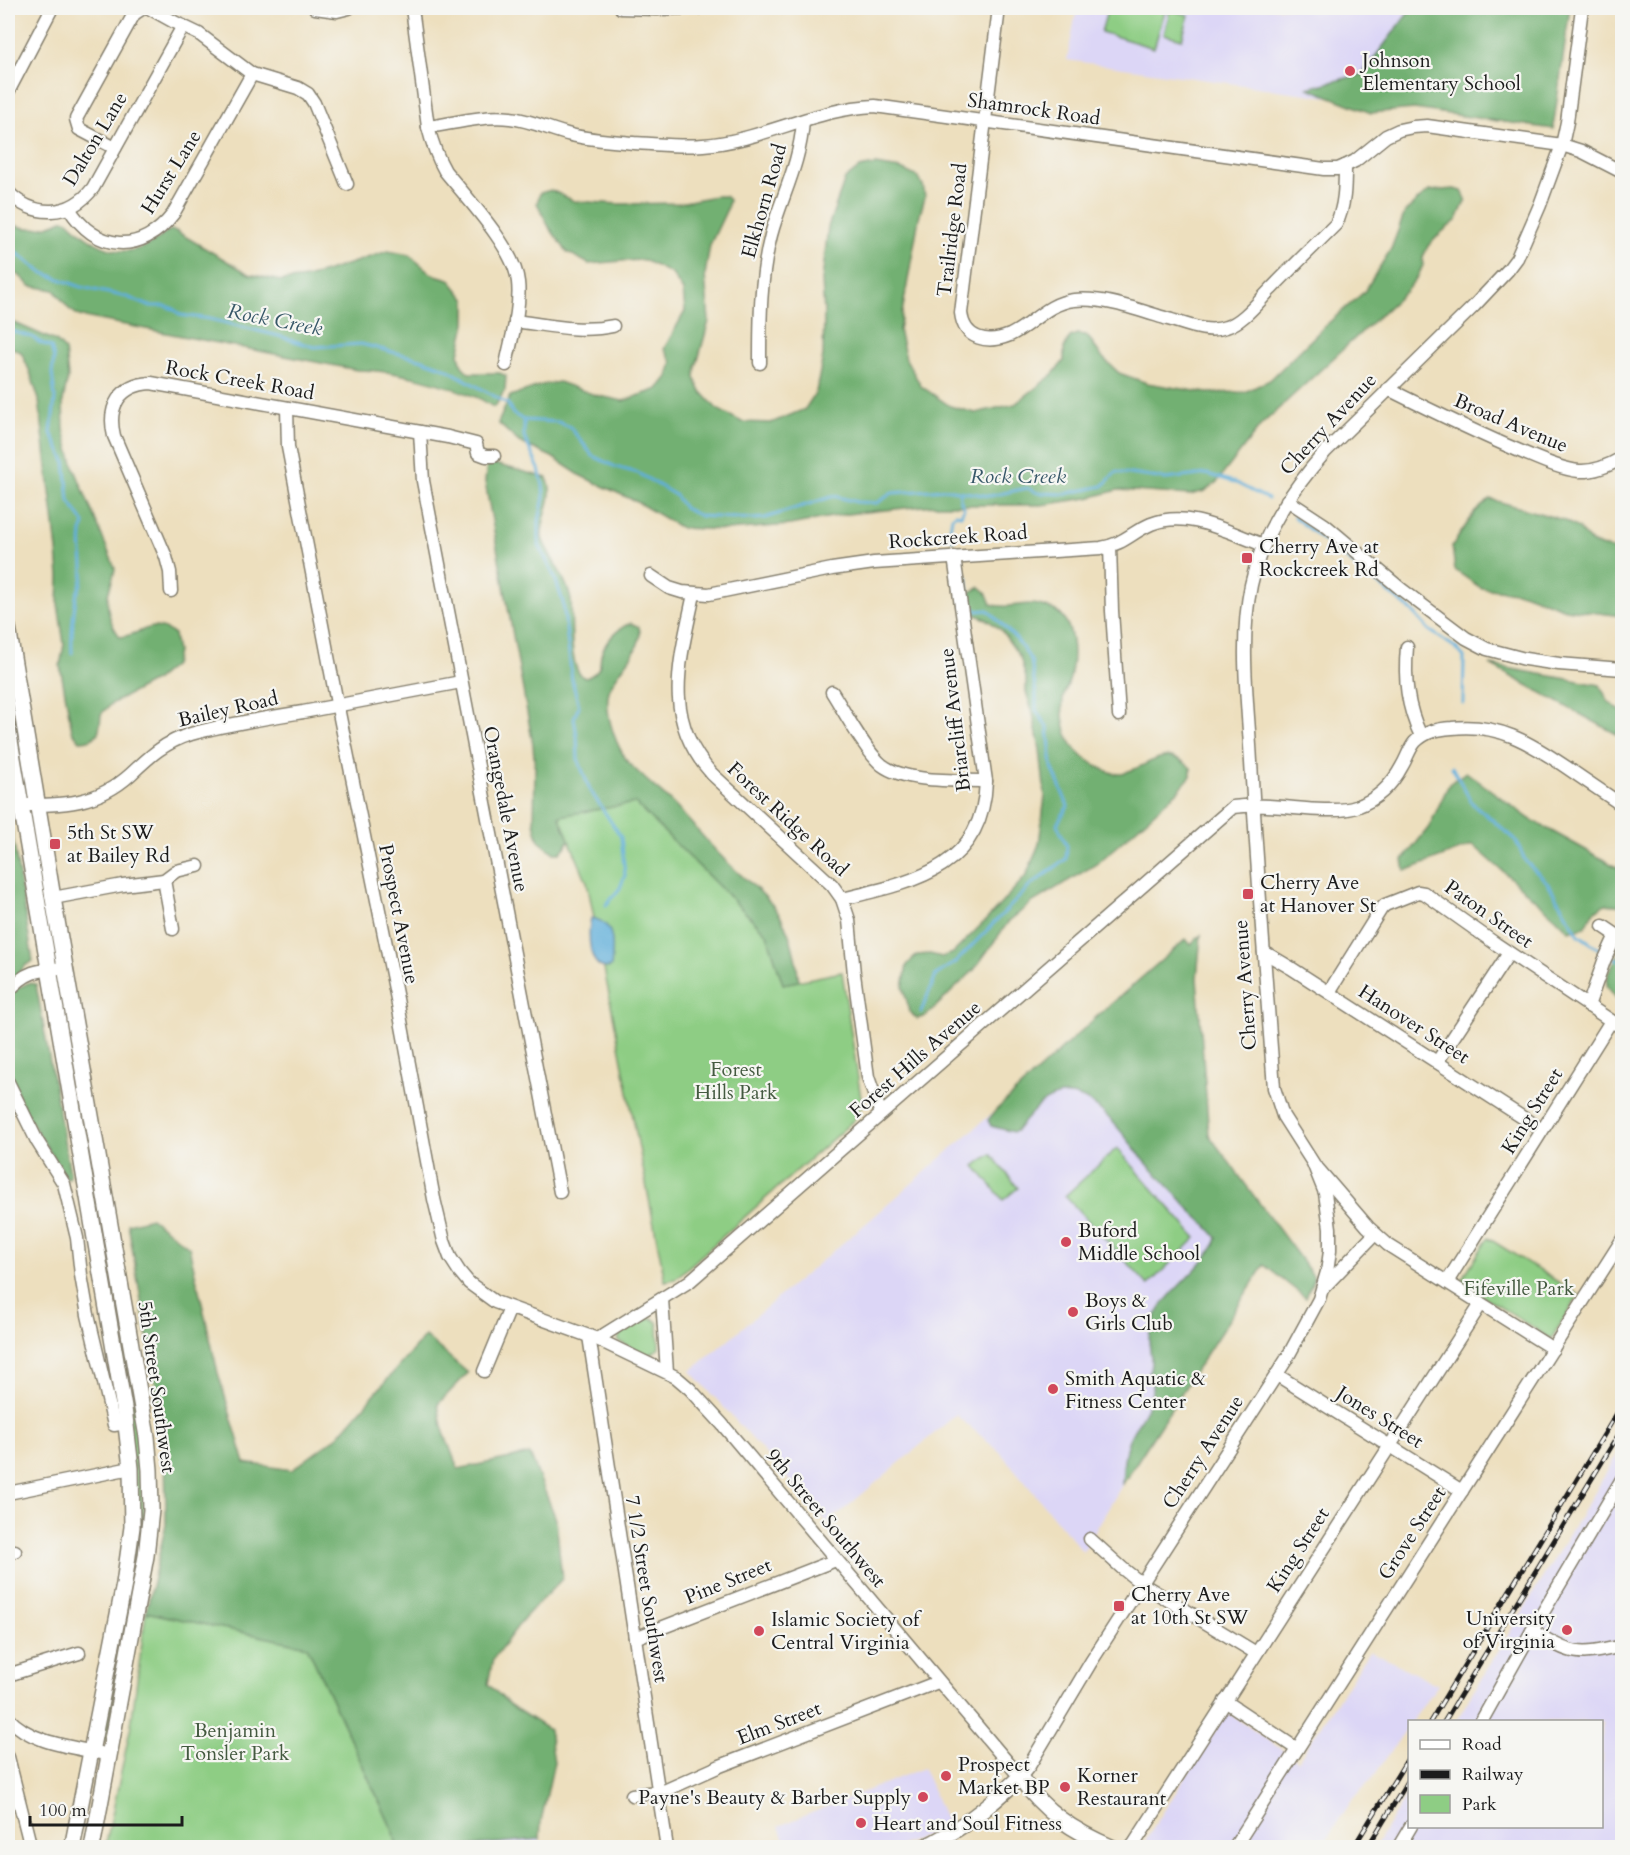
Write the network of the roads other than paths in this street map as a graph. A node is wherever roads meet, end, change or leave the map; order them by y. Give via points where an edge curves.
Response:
1 (52, 8) edge
2 (143, 8) edge
3 (149, 8) edge
4 (315, 8) edge
5 (349, 8) edge
6 (412, 8) edge
7 (621, 8) edge
8 (699, 8) edge
9 (999, 8) edge
10 (1582, 8) edge
11 (183, 26) junction
12 (252, 74) junction
13 (8, 92) edge
14 (803, 121) junction
15 (985, 122) junction
16 (428, 127) junction
17 (1562, 145) junction
18 (115, 148) junction
19 (1346, 166) junction
20 (1623, 172) edge
21 (346, 184) dead end
22 (8, 192) edge
23 (69, 208) junction
24 (515, 321) junction
25 (613, 326) dead end
26 (760, 363) dead end
27 (506, 365) dead end
28 (1388, 389) junction
29 (287, 408) junction
30 (420, 432) junction
31 (494, 456) dead end
32 (1623, 458) edge
33 (1287, 500) junction
34 (1264, 545) junction
35 (1110, 546) junction
36 (954, 557) junction
37 (651, 576) dead end
38 (171, 591) dead end
39 (694, 594) junction
40 (8, 627) edge
41 (1407, 647) dead end
42 (1623, 669) edge
43 (461, 682) junction
44 (832, 692) dead end
45 (337, 705) junction
46 (1119, 715) dead end
47 (8, 729) edge
48 (1421, 736) junction
49 (986, 781) junction
50 (20, 805) junction
51 (38, 805) junction
52 (1253, 805) junction
53 (1623, 805) edge
54 (198, 866) dead end
55 (164, 880) junction
56 (53, 898) junction
57 (842, 899) junction
58 (1603, 926) dead end
59 (173, 929) dead end
60 (1619, 937) edge
61 (1264, 952) junction
62 (1509, 953) junction
63 (66, 968) junction
64 (48, 970) junction
65 (8, 992) edge
66 (1329, 992) junction
67 (1588, 1006) junction
68 (1611, 1021) junction
69 (1623, 1028) edge
70 (1437, 1062) junction
71 (8, 1082) edge
72 (881, 1114) junction
73 (1542, 1130) junction
74 (1313, 1163) junction
75 (105, 1192) junction
76 (560, 1192) dead end
77 (87, 1195) junction
78 (1375, 1234) junction
79 (1623, 1240) edge
80 (1447, 1282) junction
81 (1323, 1287) junction
82 (662, 1299) junction
83 (1481, 1304) junction
84 (510, 1308) junction
85 (111, 1332) junction
86 (93, 1335) junction
87 (593, 1338) junction
88 (1553, 1349) junction
89 (484, 1371) dead end
90 (667, 1372) junction
91 (1277, 1375) junction
92 (126, 1423) junction
93 (1389, 1445) junction
94 (131, 1468) junction
95 (1623, 1479) edge
96 (1462, 1491) junction
97 (8, 1493) edge
98 (1090, 1539) dead end
99 (836, 1560) junction
100 (1142, 1584) junction
101 (1532, 1631) junction
102 (635, 1638) junction
103 (1623, 1646) edge
104 (80, 1653) dead end
105 (1256, 1653) junction
106 (8, 1675) edge
107 (938, 1682) junction
108 (1225, 1701) junction
109 (8, 1718) edge
110 (1482, 1720) edge
111 (1296, 1749) junction
112 (91, 1750) junction
113 (110, 1755) junction
114 (8, 1758) edge
115 (1020, 1777) junction
116 (658, 1792) junction
117 (632, 1795) dead end
118 (1410, 1828) edge
119 (1090, 1842) edge
120 (31, 1848) edge
121 (72, 1848) edge
122 (92, 1848) edge
123 (666, 1848) edge
124 (923, 1848) edge
125 (1113, 1848) edge
126 (1130, 1848) edge
127 (1234, 1848) edge
128 (1398, 1848) edge

1 - 13 street
2 - 18 street via 134,14 76,119 79,129
3 - 11 street
4 - 5 street
6 - 16 street
7 - 8 street
9 - 15 street, Trailridge Road
10 - 17 street, Cherry Avenue
11 - 12 street
11 - 18 street, Dalton Lane
12 - 21 street via 298,88 311,98
12 - 23 street, Hurst Lane via 173,214 154,234 135,242 106,240 89,231
14 - 15 street, Shamrock Road via 841,109 875,106
14 - 16 street, Shamrock Road via 751,138 670,146 600,140 511,118
14 - 26 street, Elkhorn Road via 796,162 765,264
15 - 19 street, Shamrock Road via 1317,169
15 - 19 street, Trailridge Road via 961,313 969,333 985,340 1008,335 1052,307 1073,300 1107,302 1209,330 1228,327 1336,224
16 - 24 street via 445,171 512,258 519,296
17 - 19 street, Shamrock Road via 1413,127 1386,136
17 - 20 street, Shamrock Road
17 - 28 street, Cherry Avenue via 1517,258 1474,306
18 - 23 street, Dalton Lane via 88,193
22 - 23 street, Dalton Lane via 23,204 40,210
24 - 25 street via 580,330
24 - 27 street
28 - 32 street, Broad Avenue via 1562,467 1586,471
28 - 33 street, Cherry Avenue via 1325,452
29 - 30 street, Rock Creek Road
29 - 38 street, Rock Creek Road via 151,383 132,387 118,399 112,416 114,436 166,557
29 - 45 street, Prospect Avenue via 288,447
30 - 31 street, Rock Creek Road via 476,444 478,453
30 - 43 street, Orangedale Avenue via 423,481
33 - 34 street, Cherry Avenue
33 - 42 street via 1325,525 1466,638 1487,649 1548,663
34 - 35 street, Rockcreek Road via 1181,519 1155,523
34 - 52 street, Cherry Avenue via 1251,585 1245,640
35 - 36 street, Rockcreek Road
35 - 46 street
36 - 39 street, Rockcreek Road via 874,563
36 - 49 street, Briarcliff Avenue
37 - 39 street, Rockcreek Road via 669,588
39 - 57 street, Forest Ridge Road via 678,694 686,738 701,763 832,885
40 - 51 main road, 5th Street Southwest
41 - 48 street via 1408,704
43 - 45 street, Bailey Road
43 - 76 street, Orangedale Avenue
44 - 49 street via 873,756 890,770 925,778
45 - 51 street, Bailey Road via 192,734 164,746 103,793 66,805
45 - 84 street, Prospect Avenue via 444,1241 469,1283
47 - 50 main road, 5th Street Southwest
48 - 52 street via 1397,776 1368,802 1347,810
48 - 53 street via 1462,727 1506,733 1538,749
49 - 57 street, Briarcliff Avenue via 978,823 953,857 936,870 911,880
50 - 51 street, Bailey Road
50 - 64 main road, 5th Street Southwest
51 - 56 main road, 5th Street Southwest
52 - 61 street, Cherry Avenue
52 - 72 street, Forest Hills Avenue via 1233,807
54 - 55 street via 176,871
55 - 56 street
55 - 59 street
56 - 63 main road, 5th Street Southwest
57 - 72 street, Forest Ridge Road via 849,920 868,1077
58 - 60 street
60 - 67 street via 1606,955
61 - 66 street, Hanover Street
61 - 74 street, Cherry Avenue via 1275,1095 1283,1116
62 - 66 street, Paton Street via 1418,892 1381,909
62 - 67 street, Paton Street
62 - 70 street
63 - 64 street
63 - 75 main road, 5th Street Southwest
64 - 65 street via 24,976
64 - 77 main road, 5th Street Southwest
66 - 70 street, Hanover Street
67 - 68 street, Paton Street
68 - 69 street, Paton Street
68 - 73 street, King Street
70 - 73 street, Hanover Street
71 - 86 street, 5th Street Southwest via 64,1184
72 - 82 street, Forest Hills Avenue via 690,1281
73 - 80 street, King Street
74 - 78 street
74 - 81 street, Cherry Avenue via 1325,1193 1330,1228
75 - 77 street
75 - 113 main road, 5th Street Southwest via 147,1437 151,1510 141,1592
77 - 85 main road, 5th Street Southwest
78 - 80 street
78 - 81 street
79 - 88 street, Grove Street
80 - 83 street
81 - 91 street, Cherry Avenue
82 - 87 street, Forest Hills Avenue
82 - 90 street
83 - 88 street
83 - 93 street, King Street
84 - 87 street, Prospect Avenue
84 - 89 street
85 - 86 street, 5th Street Southwest
85 - 92 main road, 5th Street Southwest
86 - 92 street, 5th Street Southwest via 114,1425
87 - 90 street, 9th Street Southwest
87 - 102 street, 7 1/2 Street Southwest
88 - 96 street, Grove Street
90 - 99 street, 9th Street Southwest via 682,1381 722,1424
91 - 93 street, Jones Street
91 - 100 street, Cherry Avenue
92 - 94 main road, 5th Street Southwest
93 - 96 street, Jones Street
93 - 105 street, King Street
94 - 97 street
94 - 112 main road, 5th Street Southwest via 132,1527 124,1584
95 - 101 street
96 - 111 street, Grove Street
98 - 100 street
99 - 102 street, Pine Street
99 - 107 street, 9th Street Southwest
100 - 105 street
100 - 115 street, Cherry Avenue
101 - 103 street via 1564,1650 1582,1654
101 - 110 street
102 - 116 street, 7 1/2 Street Southwest
104 - 106 street
105 - 108 street, King Street
107 - 115 street, 9th Street Southwest
107 - 116 street, Elm Street
108 - 111 street
108 - 126 street, King Street
109 - 112 street via 41,1739
111 - 127 street, Grove Street
112 - 113 street
112 - 121 main road, 5th Street Southwest
113 - 122 main road, 5th Street Southwest
114 - 120 street
115 - 119 main road via 1047,1809
115 - 124 main road, Cherry Avenue via 966,1823
116 - 117 street, Elm Street
116 - 123 street, 7 1/2 Street Southwest
118 - 128 street
119 - 125 main road

